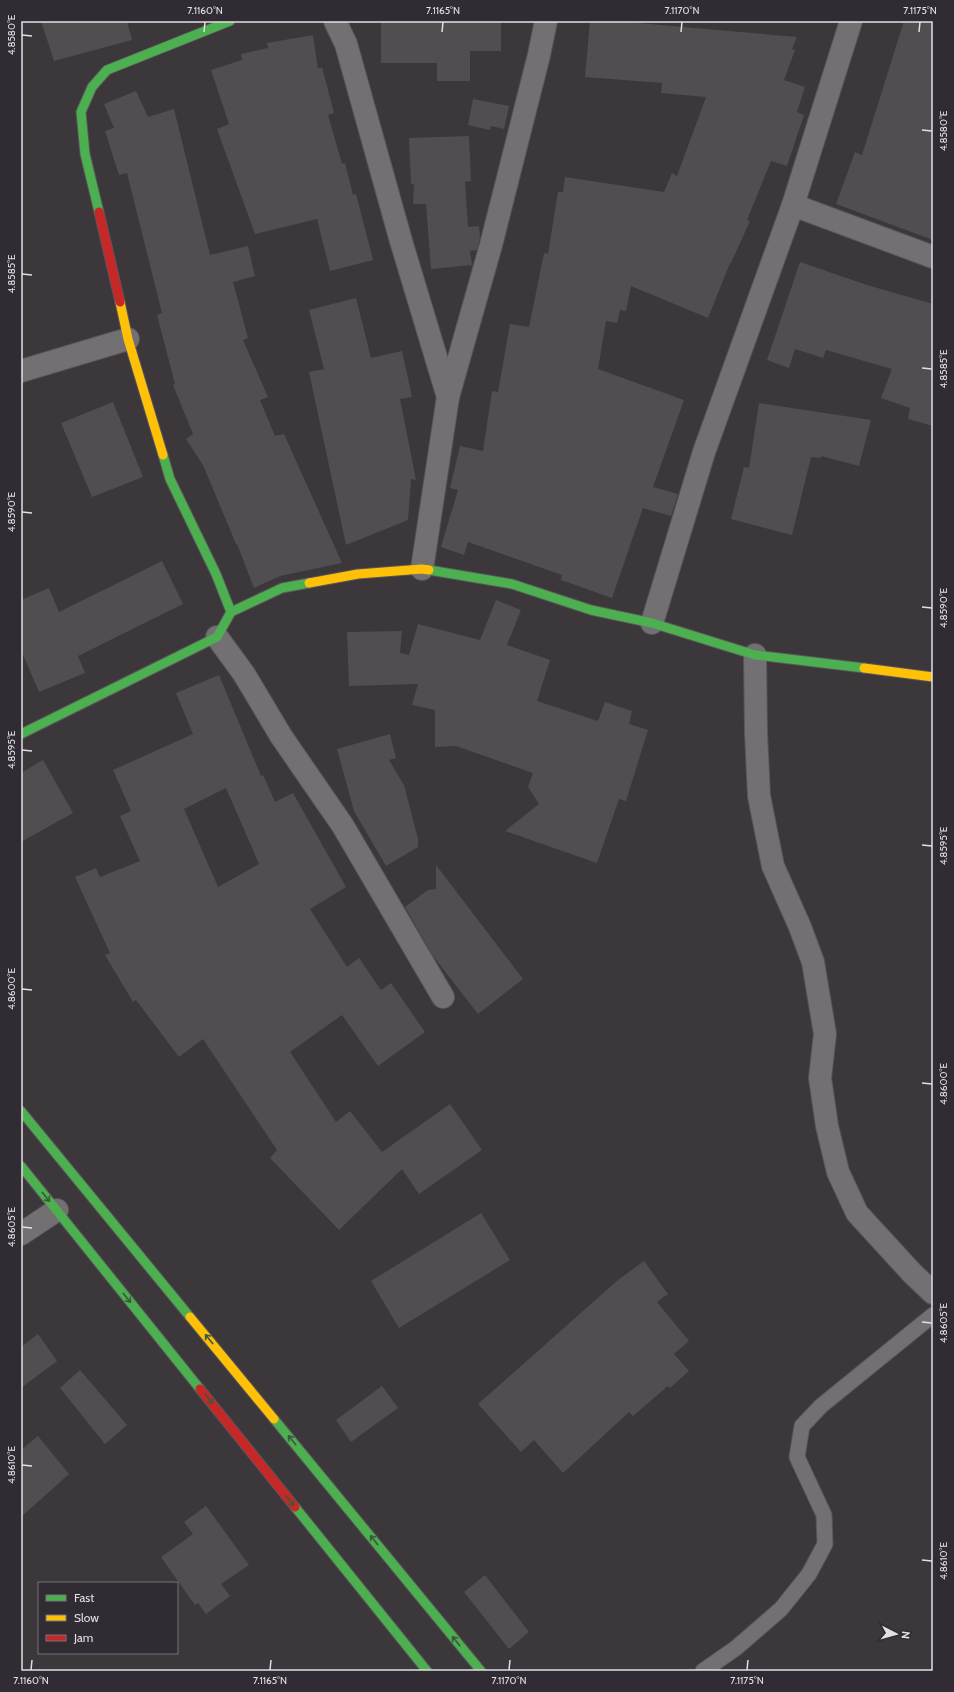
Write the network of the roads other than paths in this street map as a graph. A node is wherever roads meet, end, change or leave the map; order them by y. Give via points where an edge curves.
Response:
1 (230, 21) edge
2 (335, 21) edge
3 (546, 21) edge
4 (851, 21) edge
5 (793, 205) junction
6 (933, 257) edge
7 (128, 339) junction
8 (21, 371) edge
9 (448, 397) junction
10 (422, 569) junction
11 (231, 612) junction
12 (652, 623) junction
13 (217, 637) junction
14 (755, 655) junction
15 (933, 677) edge
16 (21, 734) edge
17 (443, 997) dead end
18 (21, 1111) edge
19 (21, 1166) edge
20 (57, 1210) junction
21 (21, 1234) edge
22 (933, 1293) edge
23 (933, 1315) edge
24 (427, 1671) edge
25 (481, 1671) edge
26 (703, 1671) edge

1 - 7 street via 107,70 92,87 81,112 85,154
2 - 9 street via 346,44
3 - 9 street via 491,245
4 - 5 street
5 - 6 street
5 - 12 street via 704,452
7 - 8 street
7 - 11 street via 170,479 216,574
9 - 10 street
10 - 11 street via 358,574 282,588
10 - 12 street via 512,584 591,610
11 - 13 street
12 - 14 street
13 - 16 street
13 - 17 street via 343,826
14 - 15 street
14 - 22 street via 759,796 773,866 813,962 825,1034 820,1078 827,1126 838,1172 857,1213
25 -> 18 street
19 -> 20 street
20 - 21 street
20 -> 24 street
23 - 26 lane via 821,1406 802,1426 797,1457 824,1515 825,1544 809,1574 781,1609 736,1648

